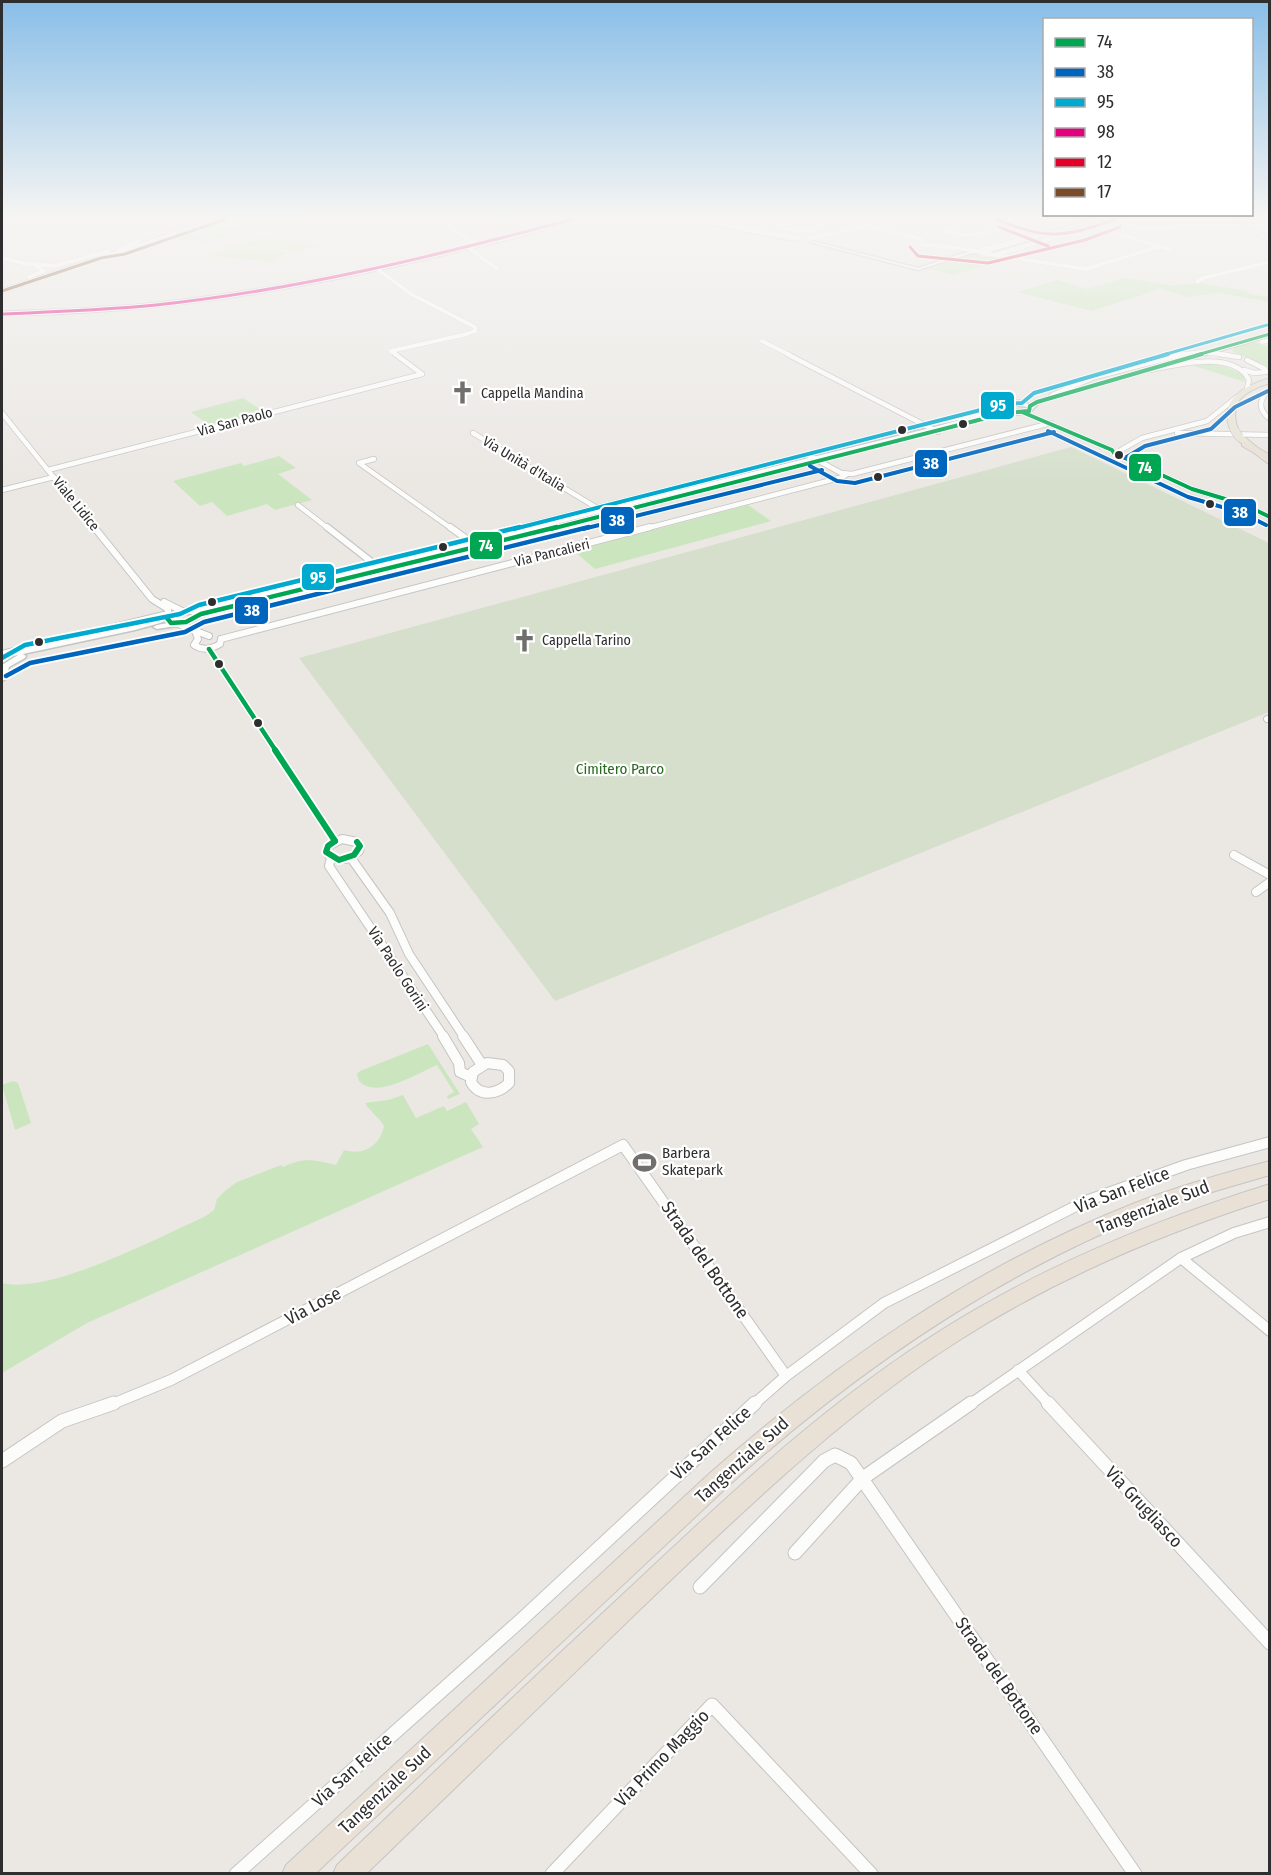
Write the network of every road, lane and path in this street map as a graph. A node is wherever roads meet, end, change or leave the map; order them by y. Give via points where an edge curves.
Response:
1 (126, 306) edge
2 (437, 306) edge
3 (2, 314) edge
4 (1269, 335) edge
5 (762, 341) dead end
6 (1262, 342) dead end
7 (1239, 343) junction
8 (1209, 351) junction
9 (1196, 353) junction
10 (1239, 357) junction
11 (1247, 360) junction
12 (1223, 363) junction
13 (1230, 365) junction
14 (1269, 369) edge
15 (1150, 370) junction
16 (1267, 382) edge
17 (1247, 389) junction
18 (1269, 390) edge
19 (1052, 394) junction
20 (1237, 397) junction
21 (1020, 403) junction
22 (1005, 407) junction
23 (1030, 408) junction
24 (1020, 412) junction
25 (2, 413) edge
26 (1036, 416) junction
27 (1269, 419) edge
28 (1052, 423) junction
29 (932, 429) junction
30 (472, 433) dead end
31 (1159, 434) junction
32 (1269, 435) edge
33 (1239, 437) joint
34 (1121, 452) junction
35 (814, 458) junction
36 (375, 459) dead end
37 (1269, 461) edge
38 (48, 470) junction
39 (847, 474) junction
40 (54, 477) junction
41 (2, 490) edge
42 (298, 505) dead end
43 (602, 511) junction
44 (1269, 517) edge
45 (473, 543) junction
46 (373, 563) junction
47 (272, 588) junction
48 (151, 596) junction
49 (254, 598) junction
50 (168, 616) junction
51 (189, 619) junction
52 (177, 624) junction
53 (124, 628) junction
54 (97, 635) junction
55 (209, 636) junction
56 (198, 639) junction
57 (221, 639) junction
58 (209, 649) junction
59 (2, 655) edge
60 (6, 665) edge
61 (2, 678) edge
62 (335, 841) junction
63 (1233, 855) dead end
64 (331, 858) junction
65 (351, 858) junction
66 (1269, 875) edge
67 (1269, 882) edge
68 (1256, 892) dead end
69 (482, 1065) junction
70 (471, 1077) junction
71 (1269, 1142) edge
72 (623, 1144) joint
73 (1269, 1168) edge
74 (1269, 1191) edge
75 (1269, 1222) edge
76 (1181, 1258) junction
77 (1269, 1330) edge
78 (1018, 1370) junction
79 (786, 1376) junction
80 (2, 1461) edge
81 (863, 1478) junction
82 (795, 1553) dead end
83 (700, 1587) dead end
84 (1269, 1643) edge
85 (236, 1874) edge
86 (295, 1874) edge
87 (346, 1874) edge
88 (552, 1874) edge
89 (871, 1874) edge
90 (1135, 1874) edge

1 - 3 street
2 - 38 street, Via San Paolo via 476,329 391,351 422,374
4 - 6 street
4 - 7 street
4 - 8 street
5 - 29 street
7 - 8 street
7 - 10 street via 1228,350
8 - 9 street
8 - 10 street
8 - 12 street via 1209,356
8 - 15 street
9 - 19 street
9 - 19 street via 1101,375
10 - 11 street
11 - 13 street via 1266,372 1251,373
11 - 14 street
12 - 13 street
12 - 15 street via 1200,360
13 - 17 street via 1247,375
15 - 23 street via 1037,402
16 - 17 main road
17 - 20 main road
18 - 27 street via 1259,405
19 - 21 street
20 - 31 street via 1224,403 1207,421
20 - 33 main road via 1229,411
21 - 22 street
21 - 23 street
22 - 24 street
22 - 29 street
23 - 24 street
23 - 26 street
24 - 26 street
24 - 29 street
25 - 38 street, Viale Lidice
26 - 28 street
28 - 34 street via 1112,452
28 - 39 street, Via Pancalieri
29 - 35 street
30 - 43 street, Via Unità d'Italia
31 - 32 street
31 - 34 street via 1136,441
33 - 37 highway
34 - 44 street via 1191,489
35 - 39 street
35 - 43 street
36 - 45 street via 359,463
38 - 40 street, Viale Lidice
39 - 57 street, Via Pancalieri
40 - 41 street
40 - 48 street, Viale Lidice
42 - 46 street
43 - 45 street
45 - 46 street
45 - 49 street
45 - 51 street
46 - 47 street
47 - 49 street
47 - 51 street
48 - 50 street, Viale Lidice via 166,607
48 - 51 street, Viale Lidice
49 - 51 street
50 - 51 street
50 - 52 street via 168,622
50 - 53 street
51 - 52 street
51 - 55 street
51 - 56 street
52 - 60 street via 27,654
53 - 54 street
53 - 54 street
54 - 59 street
55 - 56 street
55 - 57 street
56 - 58 street via 194,645 197,648
57 - 58 street via 220,644
58 - 62 street
59 - 60 street via 10,658
60 - 61 street
62 - 64 street via 326,850
62 - 65 street, Via Paolo Gorini via 349,839 358,843 359,851
63 - 66 street
64 - 65 street
64 - 70 street, Via Paolo Gorini via 329,866 441,1034 459,1063 460,1072
65 - 69 street, Via Paolo Gorini via 390,913 409,954
67 - 68 street
69 - 70 street
69 - 70 street via 498,1063 507,1068 510,1079 506,1087 483,1092 473,1086
71 - 79 street, Via San Felice via 1186,1165 1086,1201 884,1303
72 - 79 street, Strada del Bottone
72 - 80 street, Via Lose via 171,1380 62,1421
73 - 86 highway, Tangenziale Sud via 1153,1205 1042,1253 944,1308 847,1373 752,1450
74 - 87 highway, Tangenziale Sud via 1185,1218 1068,1268 981,1315 859,1398 759,1482
75 - 76 street via 1234,1233
76 - 77 street
76 - 78 street
78 - 81 street
78 - 84 street, Via Grugliasco
79 - 85 street, Via San Felice
81 - 82 street
81 - 83 street, Strada del Bottone via 847,1460 830,1456
81 - 90 street, Strada del Bottone
88 - 89 street, Via Primo Maggio via 712,1705

